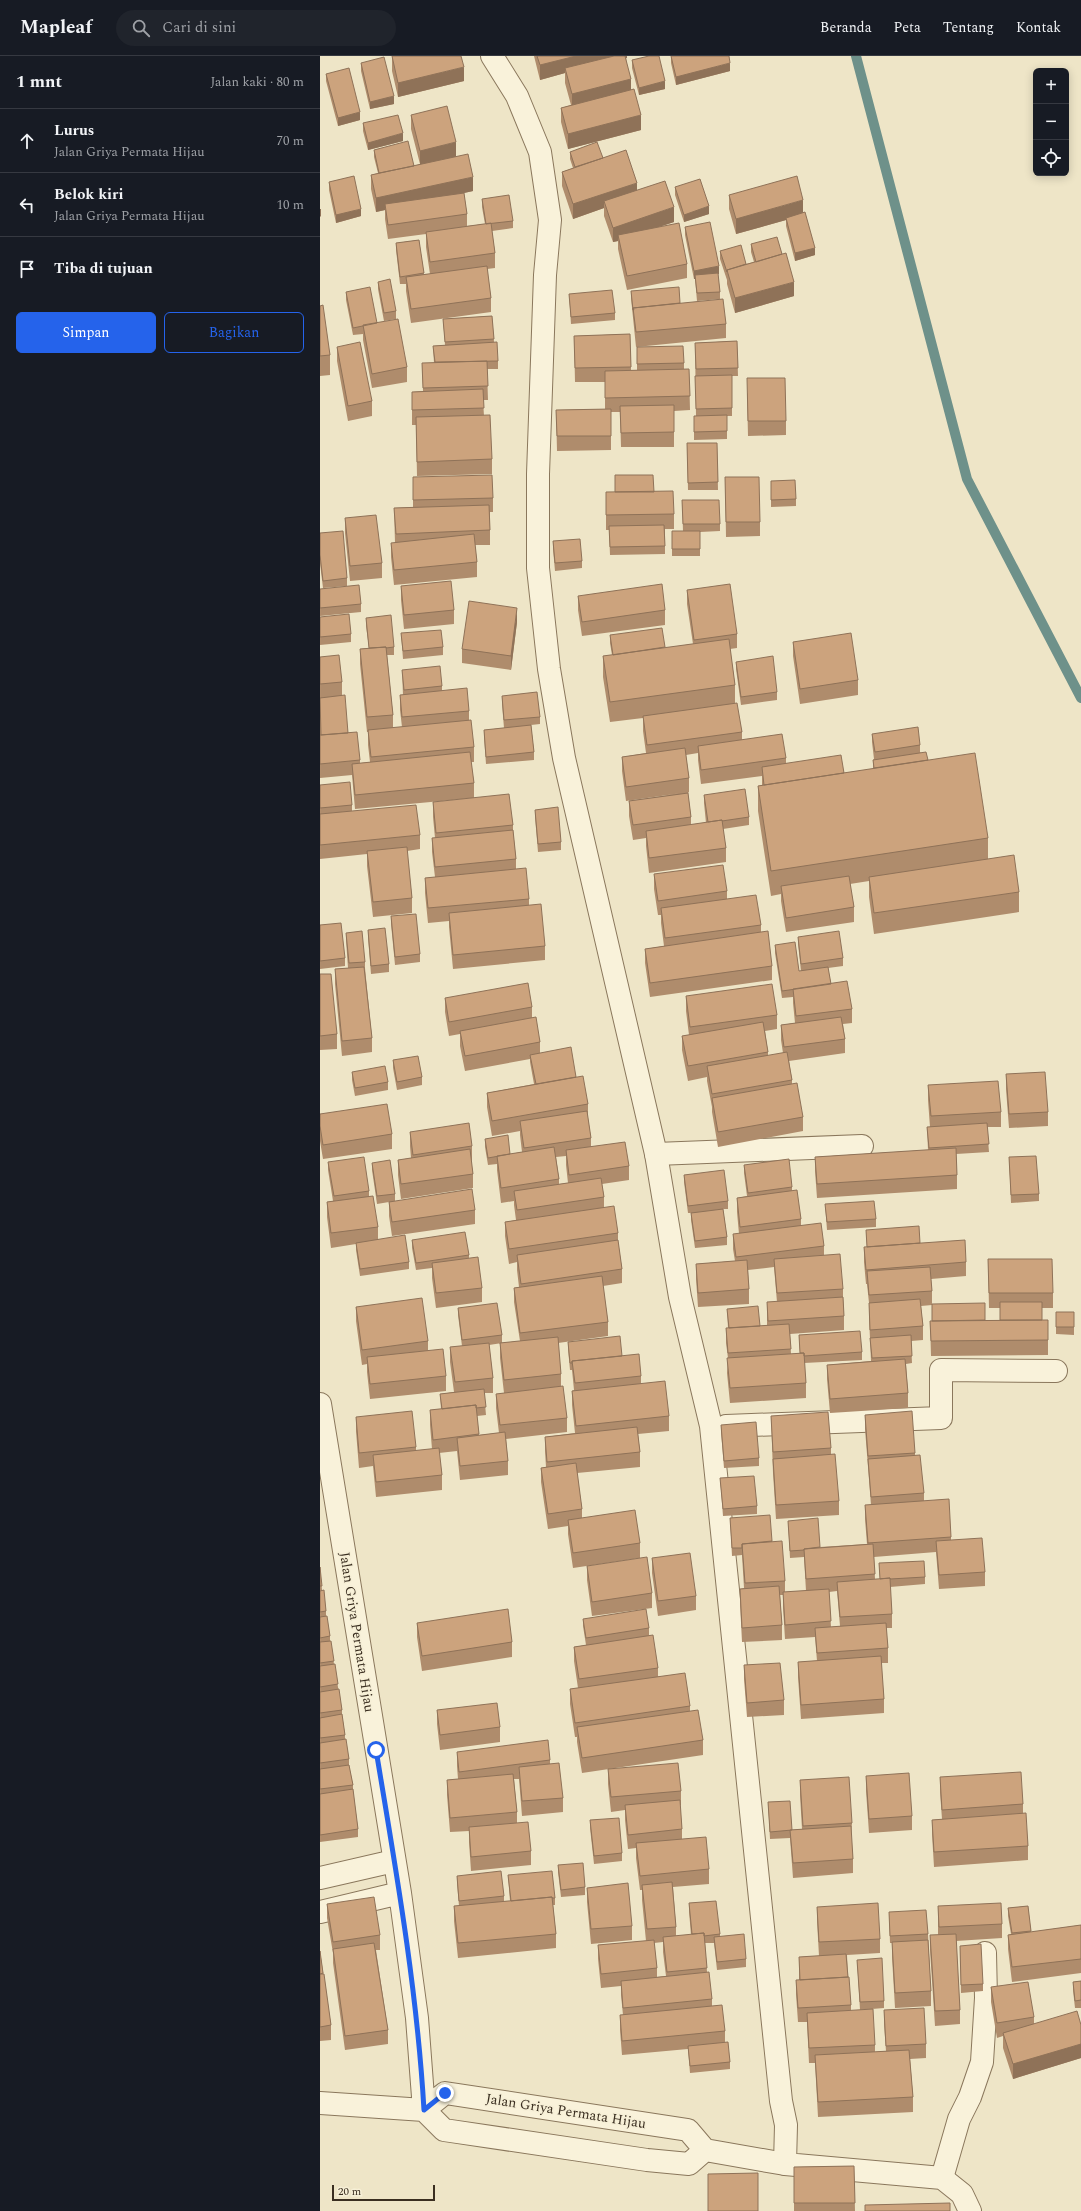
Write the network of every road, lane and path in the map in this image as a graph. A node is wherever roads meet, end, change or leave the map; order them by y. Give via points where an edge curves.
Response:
1 (492, 56) edge
2 (862, 1146) dead end
3 (656, 1154) junction
4 (1056, 1371) dead end
5 (320, 1404) edge
6 (711, 1426) junction
7 (394, 1861) junction
8 (320, 1878) edge
9 (400, 1893) junction
10 (320, 1912) edge
11 (984, 1953) dead end
12 (320, 2103) edge
13 (424, 2110) junction
14 (705, 2150) junction
15 (785, 2164) junction
16 (942, 2178) junction
17 (970, 2211) edge

1 - 3 street via 517,96 540,152 550,220 545,275 538,490 538,568 549,669 564,758
2 - 3 street
3 - 6 street via 680,1297
4 - 6 street via 941,1370 941,1418
5 - 7 street, Jalan Griya Permata Hijau
6 - 15 street via 781,2101 786,2125
7 - 8 street
7 - 9 street, Jalan Griya Permata Hijau
9 - 10 street
9 - 13 street, Jalan Griya Permata Hijau via 417,2018
11 - 16 street via 986,1998 982,2062 960,2119
12 - 13 street
13 - 14 street via 444,2130 538,2144 689,2164
13 - 14 street, Jalan Griya Permata Hijau via 445,2093 688,2130
14 - 15 street
15 - 16 street
16 - 17 street via 962,2194

